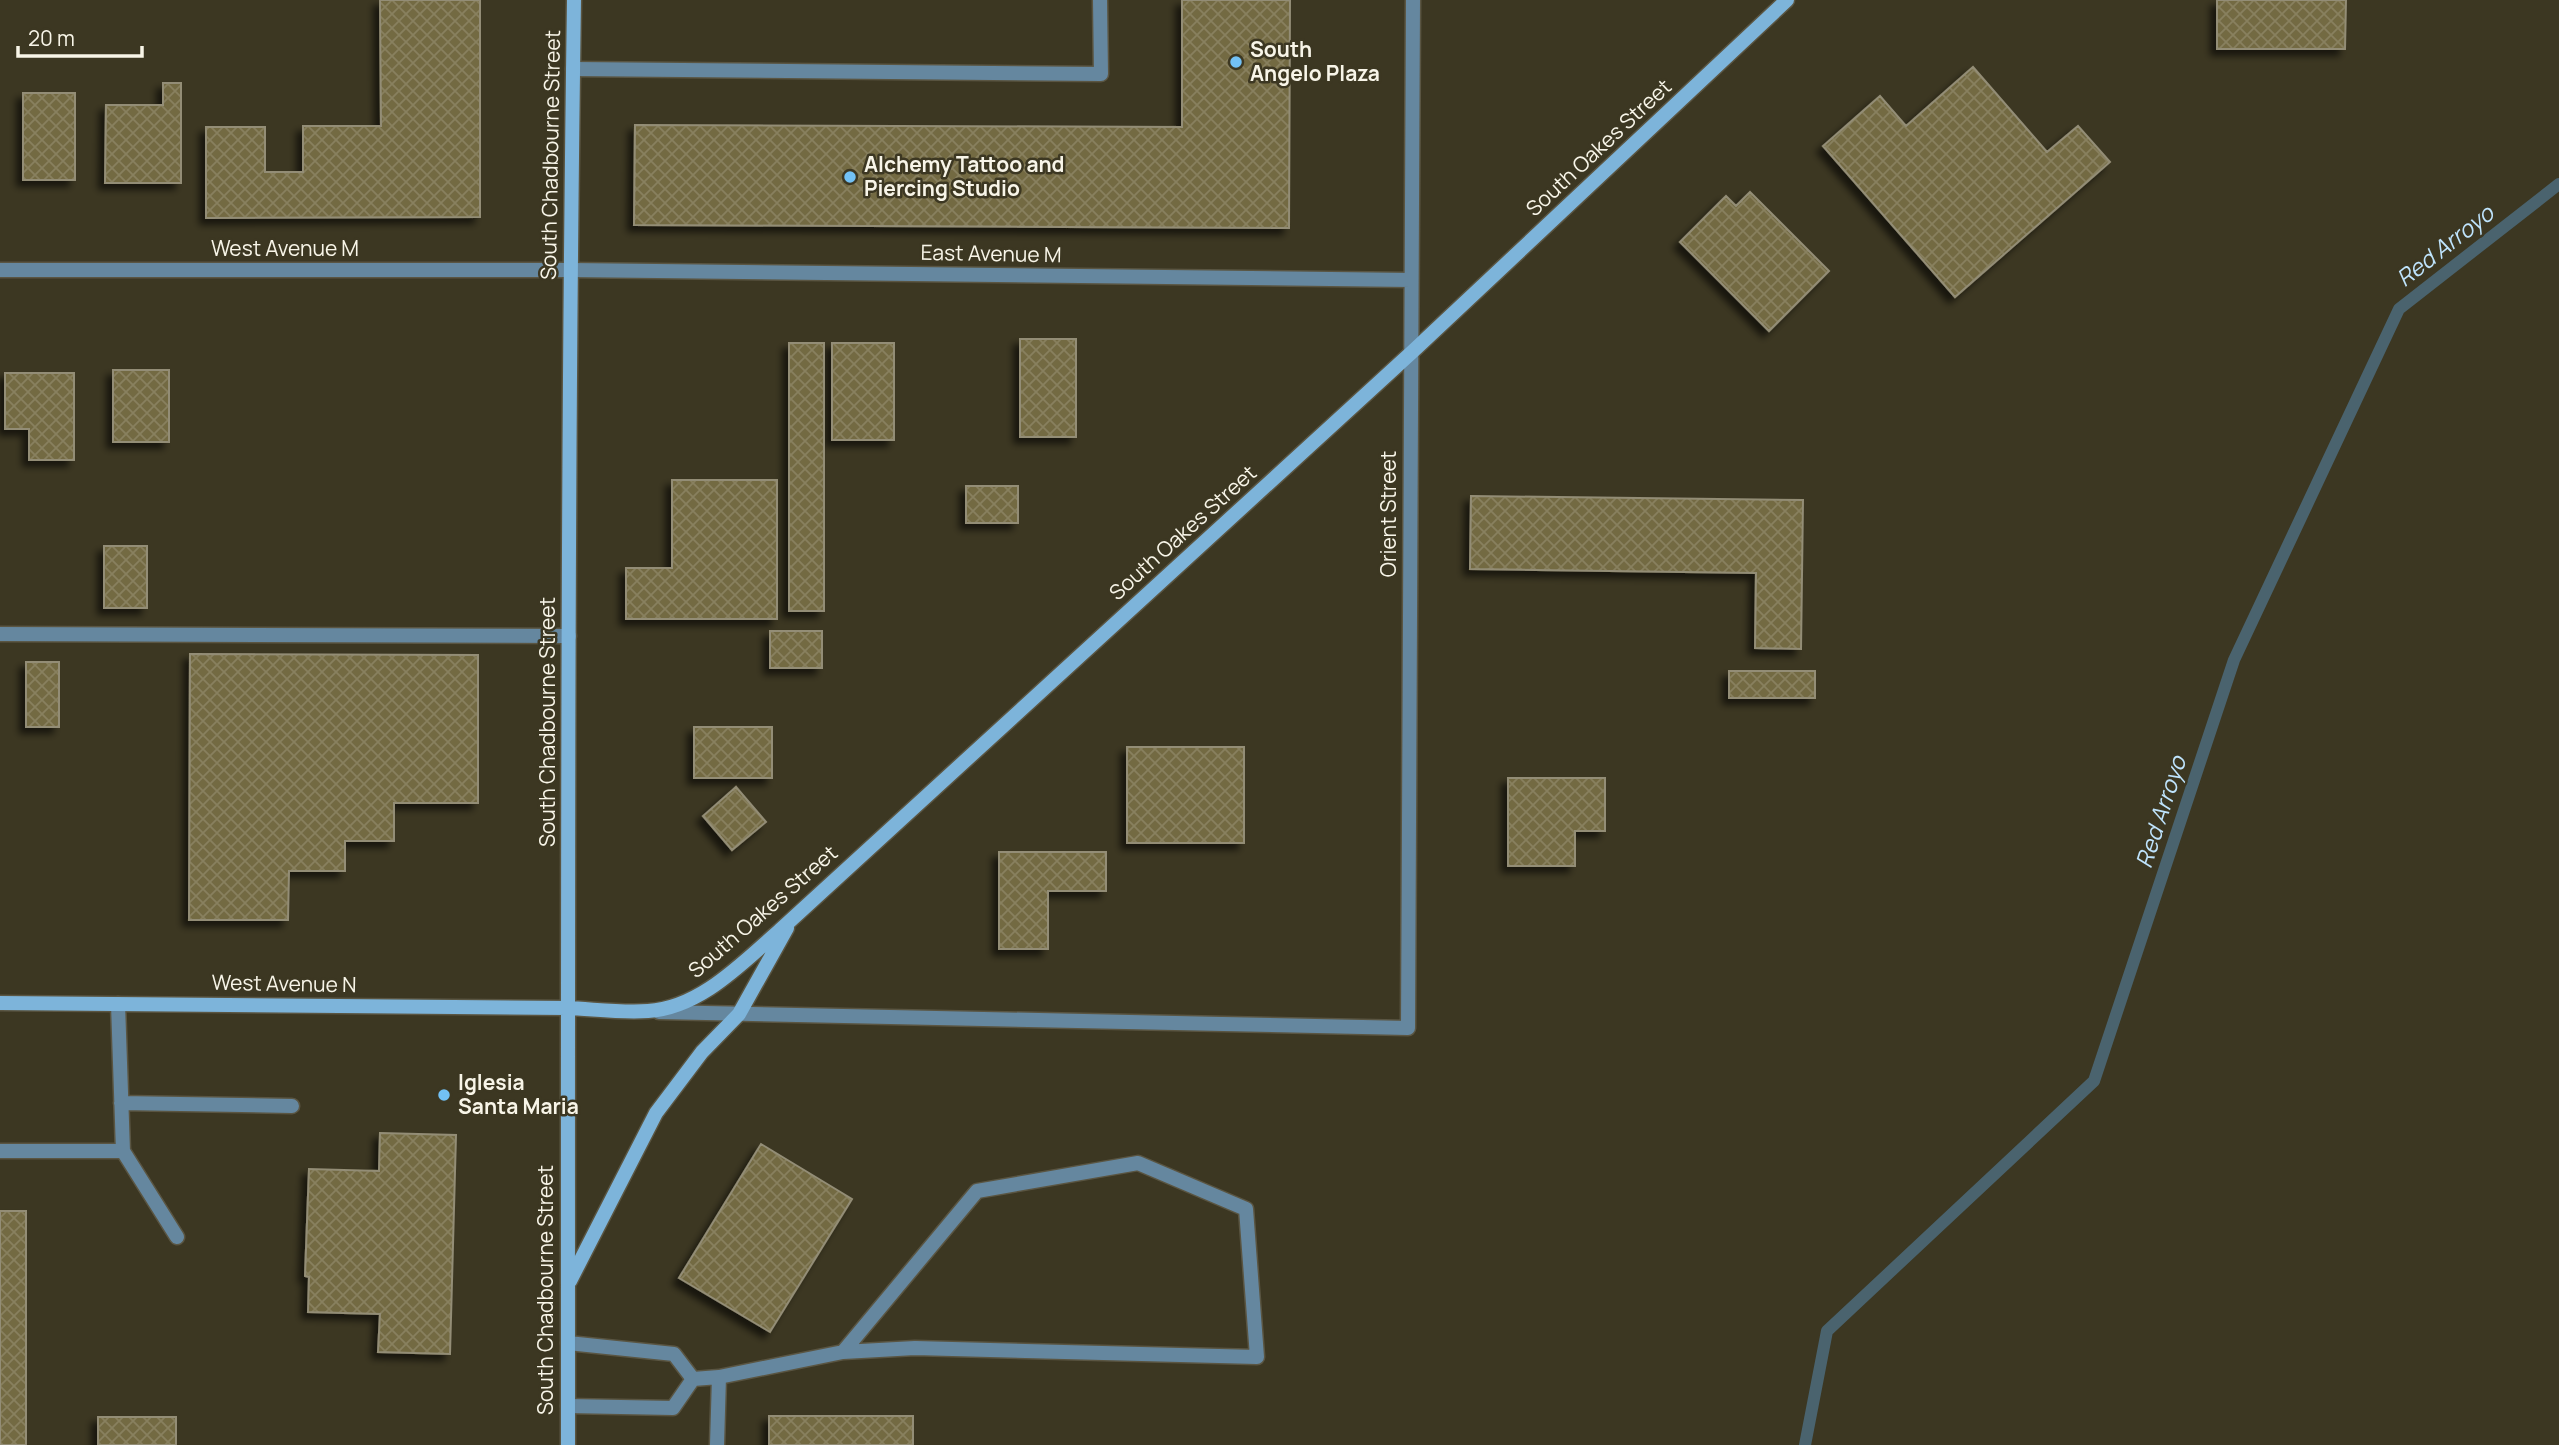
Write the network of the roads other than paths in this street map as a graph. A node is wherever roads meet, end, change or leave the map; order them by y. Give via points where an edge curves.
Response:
1 (575, 0) edge
2 (1100, 0) edge
3 (1413, 0) edge
4 (1787, 0) edge
5 (573, 69) junction
6 (0, 270) edge
7 (570, 270) junction
8 (1411, 280) junction
9 (1411, 353) junction
10 (0, 634) edge
11 (569, 636) junction
12 (793, 917) junction
13 (0, 1003) edge
14 (118, 1004) junction
15 (567, 1008) junction
16 (649, 1012) junction
17 (739, 1014) junction
18 (121, 1103) junction
19 (292, 1105) dead end
20 (0, 1151) edge
21 (123, 1151) junction
22 (177, 1237) dead end
23 (568, 1285) junction
24 (568, 1343) junction
25 (843, 1352) junction
26 (719, 1377) junction
27 (693, 1379) junction
28 (568, 1406) junction
29 (568, 1445) edge
30 (717, 1445) edge

1 - 5 main road, South Chadbourne Street
2 - 5 street via 1101,74
3 - 8 street, Orient Street
4 - 9 main road, South Oakes Street
5 - 7 main road, South Chadbourne Street
6 - 7 street, West Avenue M
7 - 8 street, East Avenue M
7 - 11 main road, South Chadbourne Street
8 - 9 street, Orient Street
9 - 12 main road, South Oakes Street
9 - 17 street, Orient Street via 1408,1028
10 - 11 street
11 - 15 main road, South Chadbourne Street
12 - 16 main road, South Oakes Street via 733,971 688,1002
12 - 17 main road
13 - 14 main road, West Avenue N
14 - 15 main road, West Avenue N
14 - 18 street
15 - 16 main road, South Oakes Street
15 - 23 main road, South Chadbourne Street
16 - 17 street
17 - 23 main road via 702,1052 656,1113
18 - 19 street
18 - 21 street
20 - 21 street
21 - 22 street
23 - 24 main road, South Chadbourne Street
24 - 27 street via 674,1354
24 - 28 main road, South Chadbourne Street
25 - 25 street via 915,1348 1257,1357 1247,1209 1138,1163 977,1191
25 - 26 street
26 - 27 street
26 - 30 street
27 - 28 street via 673,1408
28 - 29 main road, South Chadbourne Street

